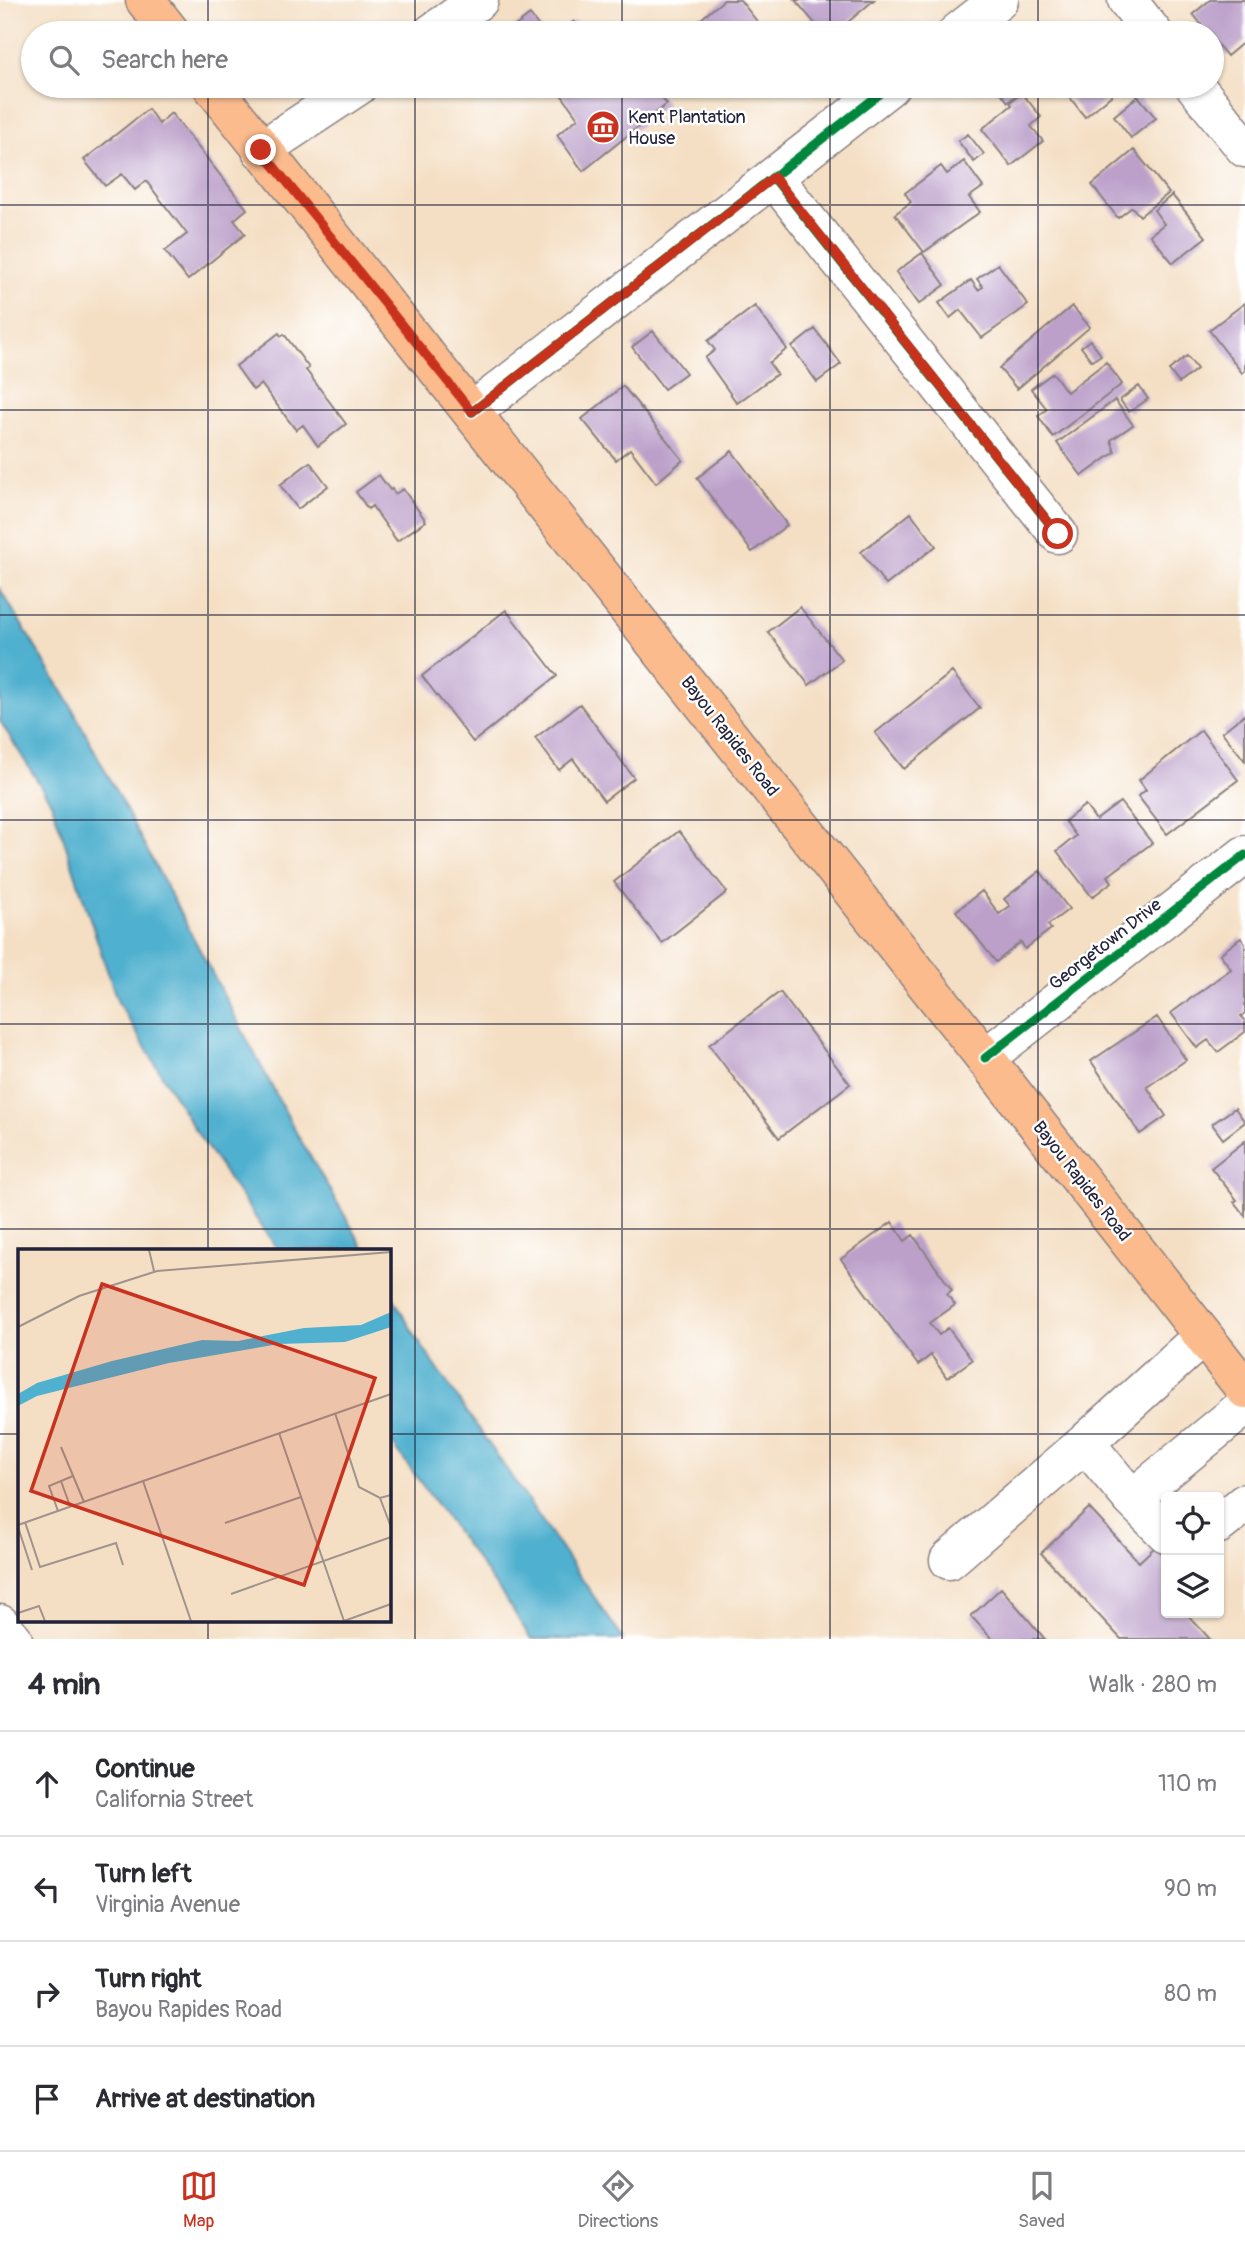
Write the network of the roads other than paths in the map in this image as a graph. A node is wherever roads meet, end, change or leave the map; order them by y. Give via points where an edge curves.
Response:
1 (145, 0) edge
2 (479, 0) edge
3 (999, 0) edge
4 (1127, 0) edge
5 (162, 21) edge
6 (449, 21) edge
7 (972, 21) edge
8 (1144, 21) edge
9 (221, 98) edge
10 (340, 98) edge
11 (875, 98) edge
12 (1205, 98) edge
13 (1245, 148) edge
14 (261, 150) junction
15 (774, 177) junction
16 (472, 412) junction
17 (1058, 534) dead end
18 (1245, 855) edge
19 (985, 1058) junction
20 (1203, 1336) junction
21 (1245, 1389) edge
22 (1245, 1406) edge
23 (1085, 1443) junction
24 (1132, 1499) junction
25 (1245, 1503) edge
26 (1224, 1520) edge
27 (1161, 1528) edge
28 (949, 1560) dead end
29 (0, 1624) edge
30 (13, 1639) edge

1 - 5 main road
2 - 6 street
3 - 7 street
4 - 8 street
9 - 14 main road, Bayou Rapides Road
10 - 14 street
11 - 15 street
12 - 13 street
14 - 16 main road, Bayou Rapides Road
15 - 16 street
15 - 17 street
16 - 19 main road, Bayou Rapides Road
18 - 19 street, Georgetown Drive
19 - 20 main road, Bayou Rapides Road
20 - 21 main road, Bayou Rapides Road
20 - 23 street
22 - 24 street
23 - 24 street
23 - 28 street
24 - 27 street
25 - 26 street
29 - 30 street

